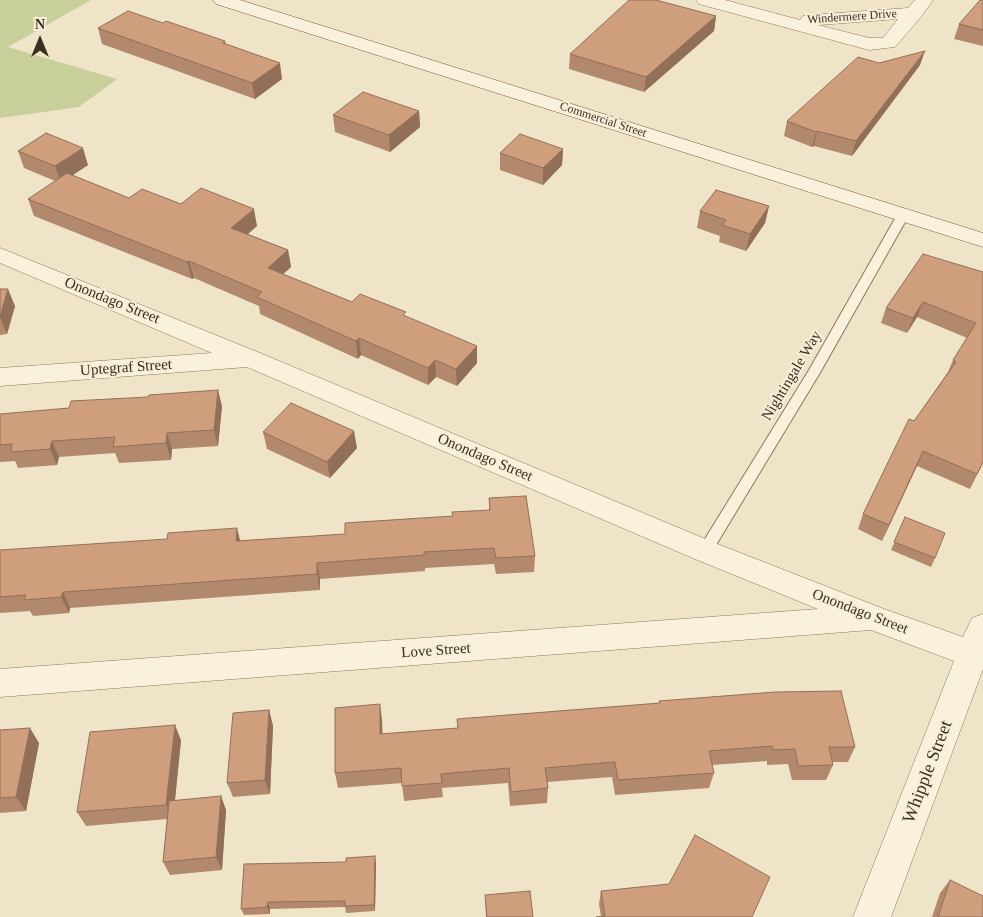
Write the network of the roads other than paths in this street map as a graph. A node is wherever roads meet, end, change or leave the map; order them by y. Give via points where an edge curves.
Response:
1 (222, 0) edge
2 (705, 0) edge
3 (920, 6) edge
4 (788, 22) junction
5 (903, 215) junction
6 (983, 240) edge
7 (0, 256) edge
8 (252, 359) junction
9 (0, 377) edge
10 (705, 551) junction
11 (873, 618) junction
12 (978, 640) edge
13 (0, 683) edge
14 (872, 917) edge

1 - 5 street, Commercial Street
2 - 4 street, Windermere Drive
3 - 4 street, Windermere Drive
3 - 4 street, Windermere Drive via 888,43 869,44
5 - 6 street, Commercial Street
5 - 10 lane, Nightingale Way via 815,371
7 - 8 street, Onondago Street
8 - 9 street, Uptegraf Street
8 - 10 street, Onondago Street
10 - 11 street, Onondago Street
11 - 12 street, Onondago Street
11 - 13 street, Love Street
12 - 14 street, Whipple Street

